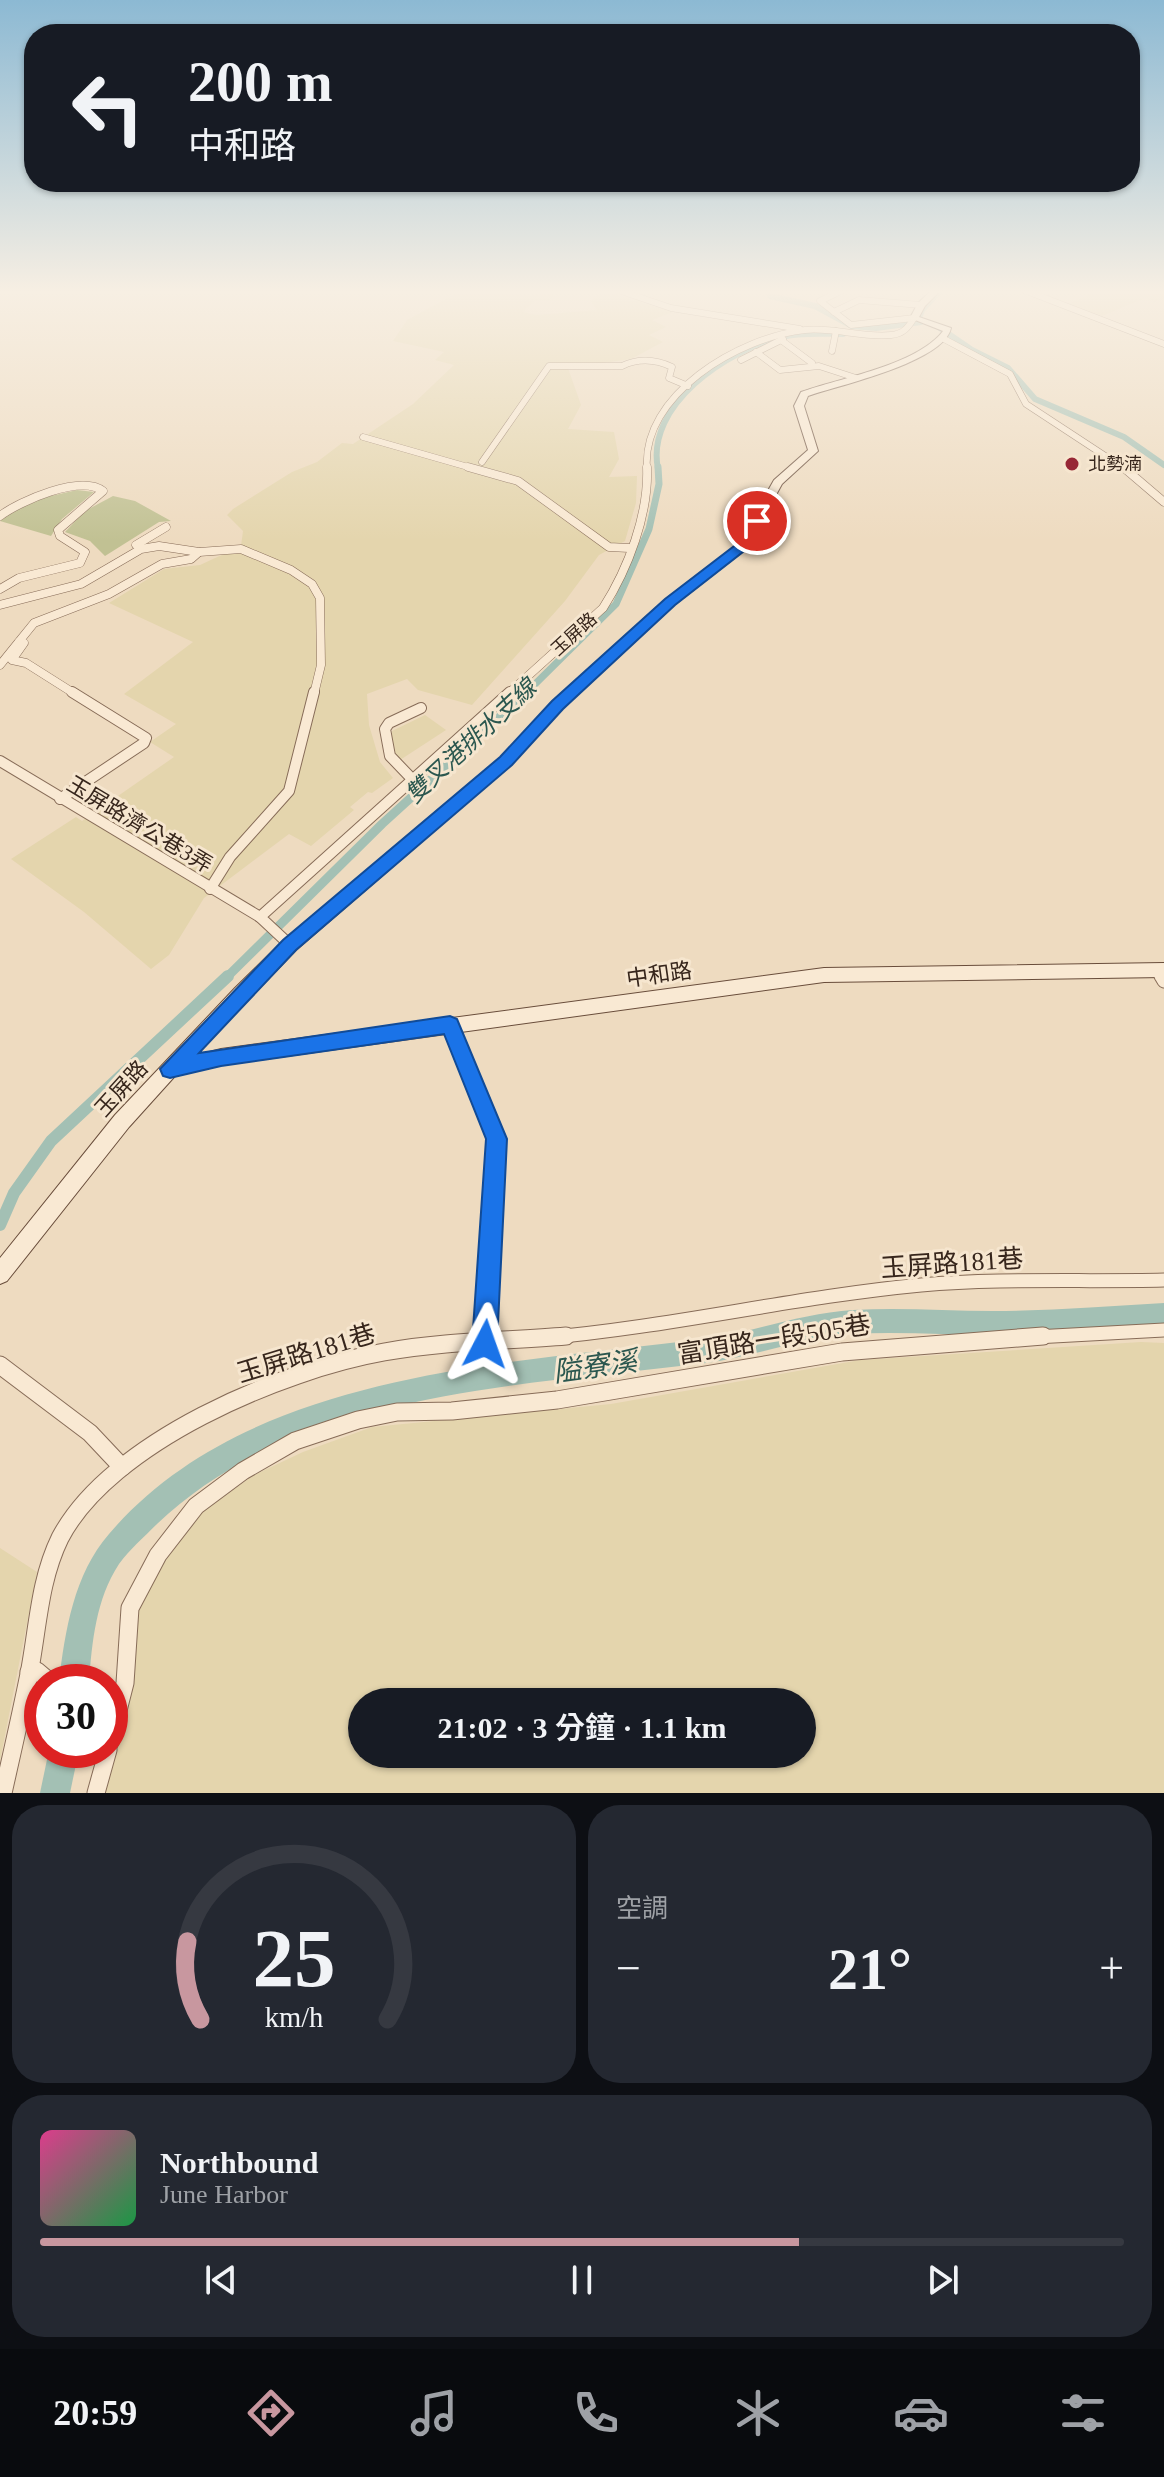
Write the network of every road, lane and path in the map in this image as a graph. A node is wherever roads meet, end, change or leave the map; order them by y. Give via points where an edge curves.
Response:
1 (544, 374) edge
2 (670, 374) edge
3 (707, 374) edge
4 (714, 374) edge
5 (848, 374) edge
6 (869, 374) edge
7 (1009, 374) edge
8 (856, 378) junction
9 (688, 386) junction
10 (668, 405) junction
11 (363, 437) dead end
12 (482, 462) dead end
13 (1164, 502) edge
14 (0, 516) edge
15 (629, 548) junction
16 (174, 549) junction
17 (199, 552) junction
18 (0, 589) edge
19 (65, 590) junction
20 (1, 602) edge
21 (19, 642) junction
22 (0, 665) edge
23 (421, 708) dead end
24 (0, 761) edge
25 (414, 781) junction
26 (60, 799) junction
27 (210, 889) junction
28 (260, 917) junction
29 (290, 945) junction
30 (1162, 974) edge
31 (450, 1025) junction
32 (170, 1069) junction
33 (0, 1274) edge
34 (1164, 1280) edge
35 (1164, 1330) edge
36 (485, 1344) junction
37 (0, 1365) edge
38 (122, 1467) junction
39 (39, 1664) edge
40 (126, 1664) edge
41 (24, 1724) edge
42 (103, 1768) edge
43 (3, 1793) edge
44 (96, 1793) edge

1 - 12 street
2 - 9 street via 669,378
3 - 9 street, 玉屏路
4 - 10 street via 676,407
5 - 8 street
6 - 8 street, 玉屏路
7 - 13 street via 1026,404 1112,458
8 - 29 street, 玉屏路 via 800,399 813,451 772,491 743,546 670,602 474,789
9 - 10 street, 玉屏路
10 - 15 street, 玉屏路 via 650,435 643,508
11 - 15 street via 518,481 609,547
14 - 18 street via 33,497 89,486 103,491 58,530 85,552 80,563 27,574
15 - 25 street, 玉屏路 via 617,589 603,608
16 - 17 street
16 - 19 street via 147,547
16 - 19 street via 165,537 171,527
17 - 21 street via 34,623
17 - 27 street via 241,549 291,570 319,593 322,627 321,665 287,796 230,857
19 - 20 street
21 - 22 street
21 - 26 street via 24,643 12,660 26,663 146,738
23 - 25 street via 385,729 390,756
24 - 26 street, 玉屏路濟公巷3弄
25 - 28 street, 玉屏路
26 - 27 street, 玉屏路濟公巷3弄
27 - 28 street, 玉屏路濟公巷3弄
28 - 29 street
29 - 32 street, 玉屏路
30 - 31 street, 中和路 via 824,975
31 - 32 street, 中和路
31 - 36 street via 496,1139
32 - 33 street, 玉屏路
34 - 36 street, 玉屏路181巷 via 923,1285 636,1330
35 - 40 street, 富頂路一段505巷 via 842,1352 557,1400 397,1412 358,1420 295,1441 196,1506 158,1555 130,1608
36 - 38 street, 玉屏路181巷 via 384,1352 309,1373 170,1431
37 - 38 street via 90,1433
38 - 39 street, 玉屏路181巷 via 71,1523 53,1555 43,1583
41 - 43 street, 玉屏路181巷
42 - 44 street, 富頂路一段505巷

